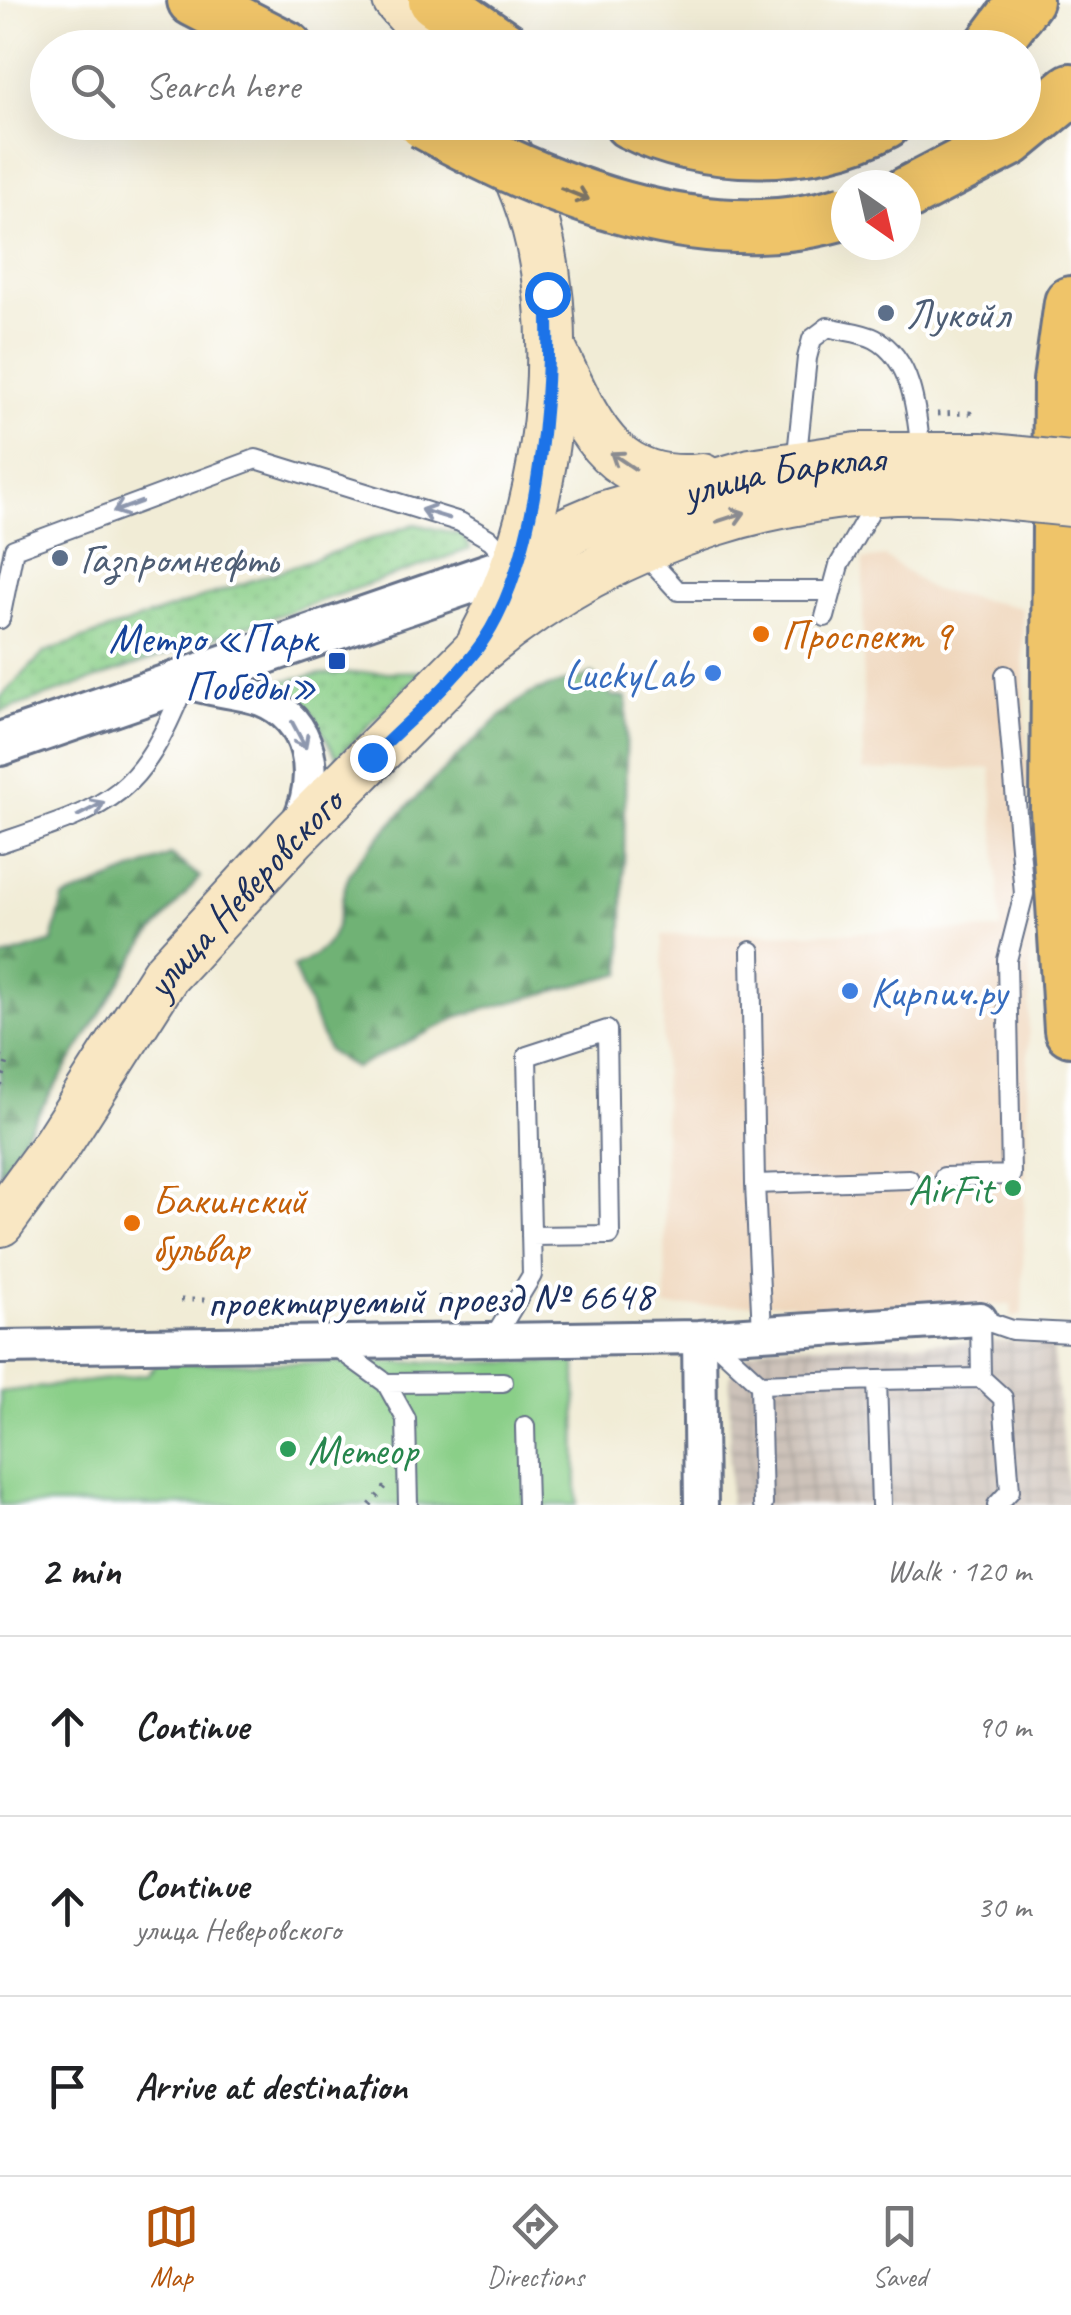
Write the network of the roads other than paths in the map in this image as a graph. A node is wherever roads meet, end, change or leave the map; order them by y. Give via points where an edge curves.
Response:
1 (194, 0) edge
2 (397, 0) edge
3 (435, 0) edge
4 (1026, 0) edge
5 (252, 30) edge
6 (424, 30) edge
7 (479, 30) edge
8 (1004, 30) edge
9 (1071, 90) edge
10 (1041, 115) edge
11 (456, 140) edge
12 (501, 140) edge
13 (689, 140) edge
14 (834, 140) edge
15 (1010, 140) edge
16 (921, 186) edge
17 (831, 217) edge
18 (1071, 304) edge
19 (550, 347) junction
20 (919, 435) junction
21 (978, 458) junction
22 (1071, 466) edge
23 (773, 469) junction
24 (1071, 502) edge
25 (869, 514) dead end
26 (639, 549) junction
27 (515, 566) junction
28 (829, 591) junction
29 (825, 617) dead end
30 (0, 619) edge
31 (477, 650) junction
32 (1005, 675) dead end
33 (186, 681) junction
34 (0, 744) edge
35 (292, 836) junction
36 (0, 843) edge
37 (751, 951) dead end
38 (1071, 1030) edge
39 (909, 1178) dead end
40 (944, 1178) dead end
41 (755, 1184) junction
42 (0, 1222) edge
43 (531, 1236) junction
44 (980, 1319) junction
45 (762, 1331) junction
46 (1071, 1333) edge
47 (704, 1337) junction
48 (494, 1338) junction
49 (328, 1341) junction
50 (0, 1347) edge
51 (981, 1378) junction
52 (878, 1380) junction
53 (503, 1382) dead end
54 (386, 1383) junction
55 (760, 1384) junction
56 (525, 1426) dead end
57 (408, 1505) edge
58 (527, 1505) edge
59 (701, 1505) edge
60 (763, 1505) edge
61 (881, 1505) edge
62 (997, 1505) edge

1 - 5 main road
2 - 6 main road
3 - 7 main road
4 - 8 main road
9 - 10 main road
11 -> 17 main road, bridge via 611,208 700,223 811,223
12 - 19 main road via 540,242
13 - 14 main road via 746,150
15 - 16 main road
18 - 38 main road via 1060,381 1056,810
23 -> 19 main road via 662,479 623,462 595,435
19 - 27 main road via 534,498
20 - 21 main road, улица Барклая
20 - 23 main road, улица Барклая
20 - 23 lane via 910,386 887,349 828,327 812,339
21 - 22 main road, улица Барклая, bridge
21 - 24 main road, улица Барклая, bridge
26 -> 21 main road, улица Барклая via 741,513 906,490
23 - 27 main road, улица Барклая via 605,515
25 - 28 lane
26 - 27 street, улица Барклая
26 - 28 lane via 678,591
26 - 31 main road, улица Неверовского via 547,596
27 -> 30 lane via 492,540 460,522 256,460 14,549
27 - 31 main road
27 - 33 street, улица Барклая
28 - 29 lane
31 - 35 main road, улица Неверовского
32 - 40 lane via 1024,894 1006,960 1011,1175
33 - 34 street, улица Барклая
33 -> 35 street via 256,697 294,722 311,761 312,782
36 -> 33 lane via 89,813 126,789 163,738
35 - 42 main road, улица Неверовского via 165,975
37 - 41 lane
39 - 41 lane
41 - 45 lane
43 - 43 lane via 528,1056 607,1030 610,1235
43 - 48 lane via 532,1275
44 - 45 street, проектируемый проезд № 6648
44 - 46 lane via 1012,1330
44 - 51 lane
45 - 47 street, проектируемый проезд № 6648
47 - 48 street, проектируемый проезд № 6648
47 - 55 lane
47 - 59 street
48 - 49 street, проектируемый проезд № 6648
49 - 50 street, проектируемый проезд № 6648
49 - 54 lane
51 - 52 lane
51 - 62 lane via 1003,1398 1010,1492
52 - 55 lane
52 - 61 lane
53 - 54 lane
54 - 57 lane via 406,1419
55 - 60 lane
56 - 58 lane

